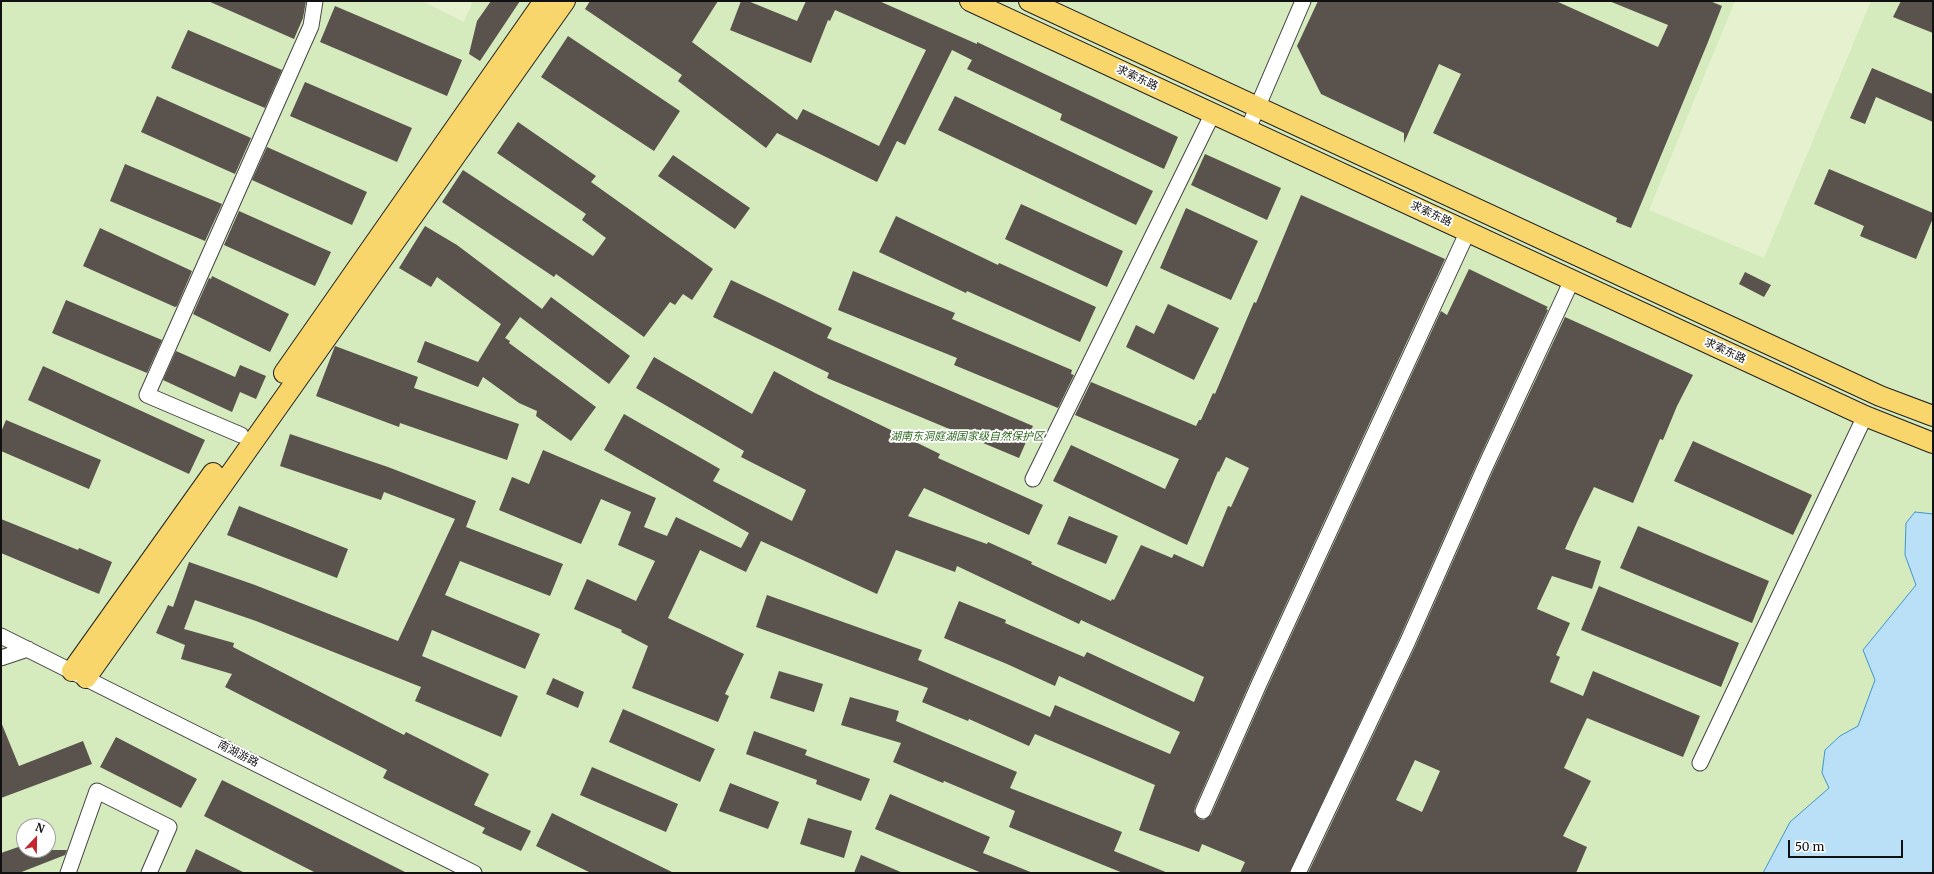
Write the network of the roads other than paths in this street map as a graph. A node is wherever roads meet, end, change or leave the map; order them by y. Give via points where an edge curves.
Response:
1 (315, 1) edge
2 (544, 1) edge
3 (565, 1) edge
4 (970, 1) edge
5 (1029, 1) edge
6 (1303, 1) edge
7 (1258, 107) junction
8 (1213, 113) junction
9 (1248, 129) junction
10 (1468, 231) junction
11 (1572, 280) junction
12 (1865, 416) junction
13 (1933, 416) edge
14 (241, 435) junction
15 (1933, 443) edge
16 (1033, 479) dead end
17 (1, 636) edge
18 (28, 649) junction
19 (1, 658) edge
20 (79, 674) junction
21 (1700, 763) dead end
22 (1203, 811) dead end
23 (68, 873) edge
24 (149, 873) edge
25 (474, 873) edge
26 (1298, 873) edge

1 - 14 street via 311,26 148,395
2 - 14 main road
3 - 20 main road
4 - 8 main road, 求索东路
5 - 7 main road
6 - 7 street
7 - 9 street
7 - 13 main road via 1880,396
8 - 9 main road, 求索东路
8 - 16 street
9 - 10 main road, 求索东路
10 - 11 main road, 求索东路
10 - 22 street via 1262,676
11 - 12 main road, 求索东路
11 - 26 street via 1407,643
12 - 15 main road, 求索东路
12 - 21 street
14 - 20 main road
17 - 18 street, 南湖游路
18 - 19 street
18 - 20 street, 南湖游路
20 - 25 street, 南湖游路
23 - 24 street via 97,791 169,826

